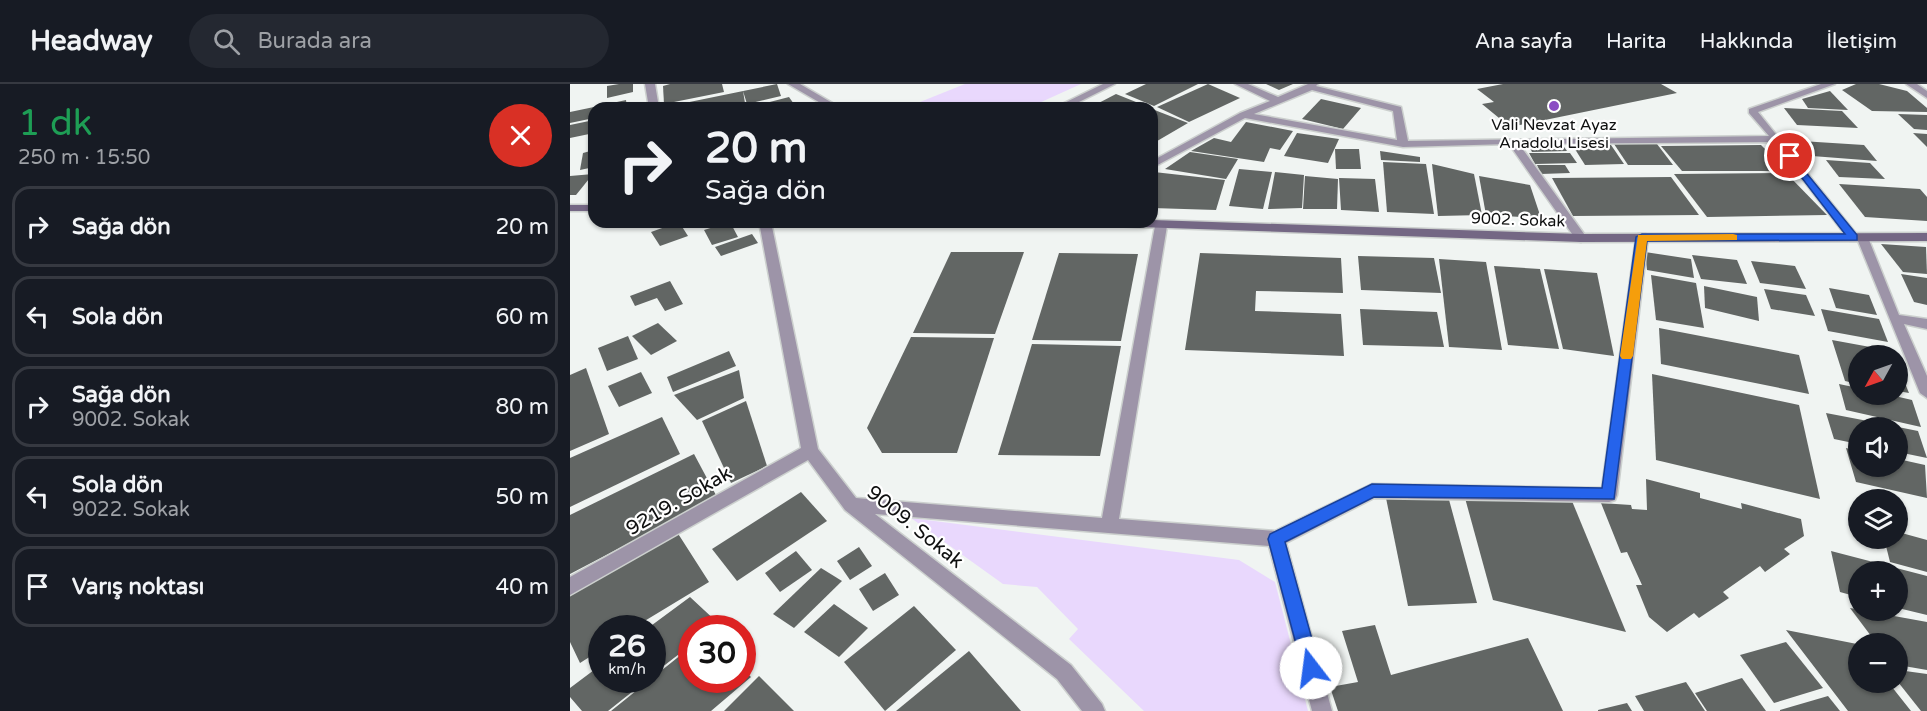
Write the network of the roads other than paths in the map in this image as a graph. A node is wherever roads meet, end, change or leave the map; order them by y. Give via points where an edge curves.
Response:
1 (650, 84) edge
2 (819, 84) edge
3 (1110, 84) edge
4 (1240, 84) edge
5 (1830, 84) edge
6 (1911, 84) edge
7 (1312, 85) edge
8 (795, 86) edge
9 (1927, 95) edge
10 (1279, 101) junction
11 (653, 102) edge
12 (822, 102) edge
13 (1072, 102) edge
14 (1243, 115) junction
15 (1778, 139) junction
16 (1512, 141) junction
17 (1403, 144) junction
18 (1158, 162) edge
19 (570, 208) edge
20 (588, 208) edge
21 (1158, 226) edge
22 (1161, 226) junction
23 (766, 228) edge
24 (1642, 237) junction
25 (1927, 237) edge
26 (1581, 238) junction
27 (1858, 238) junction
28 (1894, 318) junction
29 (1927, 324) edge
30 (1927, 393) edge
31 (810, 452) junction
32 (851, 505) junction
33 (1109, 526) junction
34 (1276, 539) junction
35 (570, 587) edge
36 (1095, 711) edge
37 (1322, 711) edge

1 - 11 street
2 - 8 street
3 - 13 street
4 - 10 street
5 - 15 street via 1752,111
6 - 9 street
7 - 10 street
7 - 17 street via 1398,109
8 - 12 street
10 - 14 street
14 - 17 street
14 - 18 street
15 - 16 street
15 - 27 street
16 - 17 street
16 - 26 street
19 - 20 street
21 - 22 street, 9002. Sokak
22 - 26 street, 9002. Sokak
22 - 33 street
23 - 31 street, 9009. Sokak
24 - 26 street, 9002. Sokak
24 - 27 street, 9002. Sokak
24 - 34 street via 1609,495 1372,490
25 - 27 street, 9002. Sokak
27 - 28 street
28 - 29 street
28 - 30 street
31 - 32 street, 9009. Sokak
31 - 35 street, 9219. Sokak
32 - 33 street
32 - 36 street, 9009. Sokak via 1064,672
33 - 34 street
34 - 37 street

